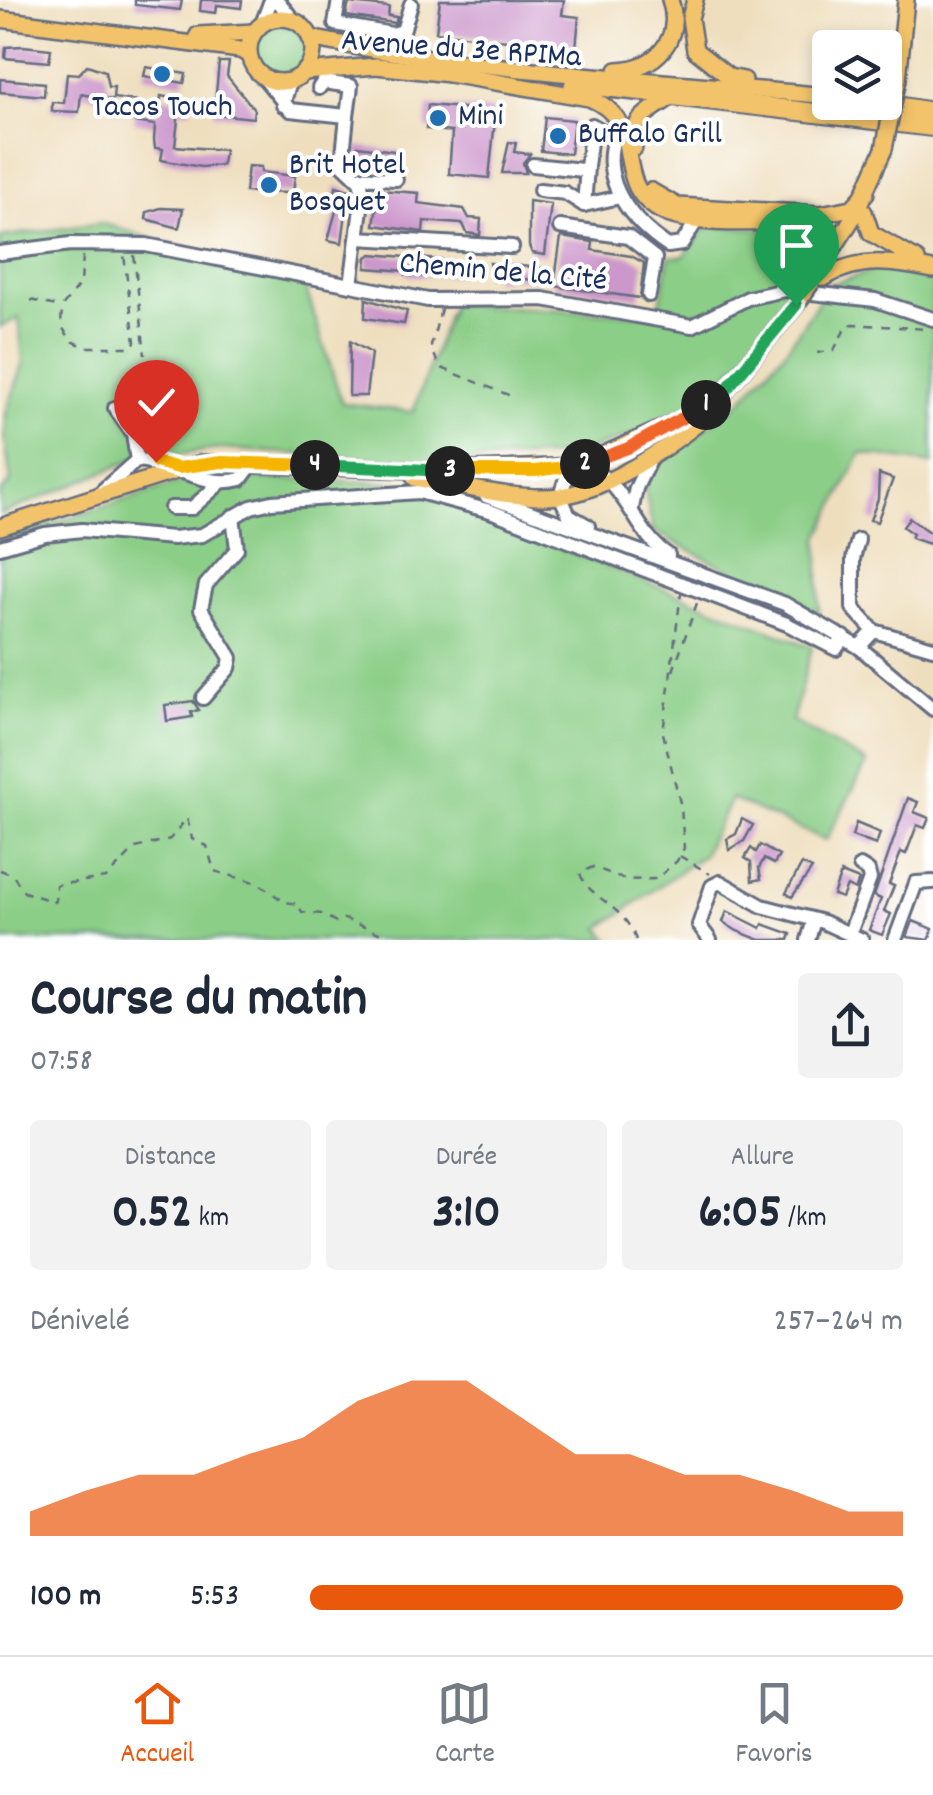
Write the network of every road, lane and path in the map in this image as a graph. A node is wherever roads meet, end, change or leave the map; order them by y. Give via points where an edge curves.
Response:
1 (274, 0) edge
2 (670, 0) edge
3 (695, 0) edge
4 (906, 0) edge
5 (338, 1) edge
6 (411, 4) dead end
7 (0, 20) edge
8 (294, 21) junction
9 (258, 28) junction
10 (134, 34) junction
11 (310, 38) junction
12 (249, 56) junction
13 (513, 69) junction
14 (443, 73) junction
15 (297, 76) junction
16 (264, 78) junction
17 (812, 90) edge
18 (812, 94) edge
19 (673, 96) junction
20 (283, 105) junction
21 (902, 107) edge
22 (933, 112) edge
23 (319, 113) junction
24 (347, 116) junction
25 (933, 127) edge
26 (884, 150) junction
27 (533, 165) dead end
28 (588, 167) junction
29 (356, 177) junction
30 (396, 179) dead end
31 (540, 190) dead end
32 (866, 193) junction
33 (620, 196) junction
34 (584, 205) junction
35 (864, 212) junction
36 (692, 214) junction
37 (560, 227) dead end
38 (648, 233) junction
39 (358, 238) junction
40 (133, 244) junction
41 (638, 245) junction
42 (512, 247) dead end
43 (116, 252) dead end
44 (0, 253) edge
45 (89, 253) dead end
46 (830, 253) junction
47 (933, 268) edge
48 (818, 282) junction
49 (350, 285) junction
50 (650, 295) dead end
51 (31, 300) dead end
52 (442, 302) junction
53 (800, 305) junction
54 (62, 308) junction
55 (933, 319) edge
56 (933, 330) edge
57 (817, 353) dead end
58 (145, 355) dead end
59 (511, 396) dead end
60 (116, 408) dead end
61 (652, 454) junction
62 (137, 460) junction
63 (252, 463) junction
64 (578, 466) junction
65 (336, 467) junction
66 (178, 468) junction
67 (411, 478) junction
68 (606, 480) junction
69 (219, 484) junction
70 (102, 491) junction
71 (560, 496) junction
72 (172, 508) dead end
73 (632, 508) junction
74 (232, 516) junction
75 (0, 527) edge
76 (610, 540) junction
77 (858, 540) dead end
78 (0, 548) edge
79 (687, 566) junction
80 (682, 586) junction
81 (700, 592) junction
82 (874, 631) junction
83 (844, 638) junction
84 (859, 647) junction
85 (932, 647) edge
86 (672, 673) junction
87 (203, 698) dead end
88 (933, 709) edge
89 (680, 856) junction
90 (860, 866) dead end
91 (0, 870) edge
92 (924, 876) edge
93 (716, 884) junction
94 (814, 920) junction
95 (856, 936) edge
96 (396, 940) edge
97 (636, 940) edge
98 (710, 940) edge
99 (808, 940) edge
100 (895, 940) edge

1 - 8 street
1 - 9 street
2 - 13 main road via 670,38 647,66
3 - 17 main road via 691,36 709,64 728,77
4 - 26 main road, bridge
5 - 6 street via 335,24 392,34 403,31
7 - 10 main road
8 - 9 main road via 276,18
8 - 11 main road
9 - 10 main road
9 - 12 main road
10 - 12 main road
11 - 13 main road, Avenue du 3e RPIMa
11 - 15 main road via 313,54
12 - 16 main road
13 - 18 main road
14 - 15 main road, Avenue du 3e RPIMa via 376,66
14 - 19 main road, Avenue du 3e RPIMa
14 - 36 main road via 608,106 622,122 630,171 642,196 663,212
15 - 16 main road
15 - 20 street
16 - 20 street
19 - 25 highway
19 - 36 main road via 646,109 634,152 651,191
20 - 23 street
21 - 22 highway
23 - 24 street
23 - 24 street via 322,82 351,86
24 - 29 street via 342,164
26 - 32 main road
26 - 35 main road
27 - 28 street
28 - 33 street via 592,125 612,133 609,164
28 - 34 street
29 - 30 street
29 - 39 street via 363,193
31 - 34 street
32 - 36 main road via 838,213 750,208
32 - 46 main road
33 - 34 street
33 - 38 street
35 - 47 main road via 872,233
35 - 48 main road
36 - 38 street via 685,242 668,246
36 - 46 main road via 812,222 828,231
37 - 41 street via 628,237
38 - 41 street
39 - 42 street
39 - 49 street
40 - 44 street, Chemin de la Cité
40 - 49 street, Chemin de la Cité
40 - 58 path
41 - 50 street via 655,258
43 - 54 path via 128,266 134,346 72,341 61,326
45 - 54 path via 82,257 76,293
46 - 48 main road
47 - 48 main road via 856,263
48 - 53 main road
49 - 52 street, Chemin de la Cité
51 - 54 path
52 - 55 street, Chemin de la Cité via 544,299 692,326 748,298 786,290 875,300
52 - 59 path via 431,346 439,367
53 - 61 main road via 767,359 739,389
53 - 64 main road via 726,390 672,426
56 - 57 path via 854,324 834,350
60 - 62 street via 133,434
61 - 68 main road
61 - 73 street
62 - 66 street
62 - 70 street
63 - 65 main road
63 - 66 main road
63 - 69 street via 241,478
64 - 65 main road
64 - 68 street
64 - 71 street
65 - 67 main road
66 - 69 street
66 - 70 main road
67 - 71 main road
67 - 76 street via 487,496
68 - 71 main road
68 - 73 street
69 - 72 street via 192,508
70 - 75 main road
71 - 76 street via 570,515
73 - 79 street via 644,534
74 - 78 street via 202,535 82,530
74 - 80 street via 272,502 419,492 490,511
74 - 87 street via 237,550 206,584 201,609 231,658
76 - 79 street
77 - 82 street via 852,608
79 - 83 street via 784,604
80 - 81 street
80 - 86 path
81 - 83 street via 836,649
81 - 86 path
82 - 84 street
82 - 85 street
83 - 84 street
84 - 88 street
86 - 89 path via 663,733 684,832
89 - 93 path via 708,871
89 - 97 path via 656,878 626,880 593,867 580,873 626,918
90 - 95 street via 870,879
91 - 96 path via 13,875 24,892 56,902 56,886 106,878 136,848 170,839 186,818 214,871 258,883 308,914 342,918
92 - 100 street
93 - 94 street
93 - 98 street via 699,925
94 - 95 street
94 - 99 street

